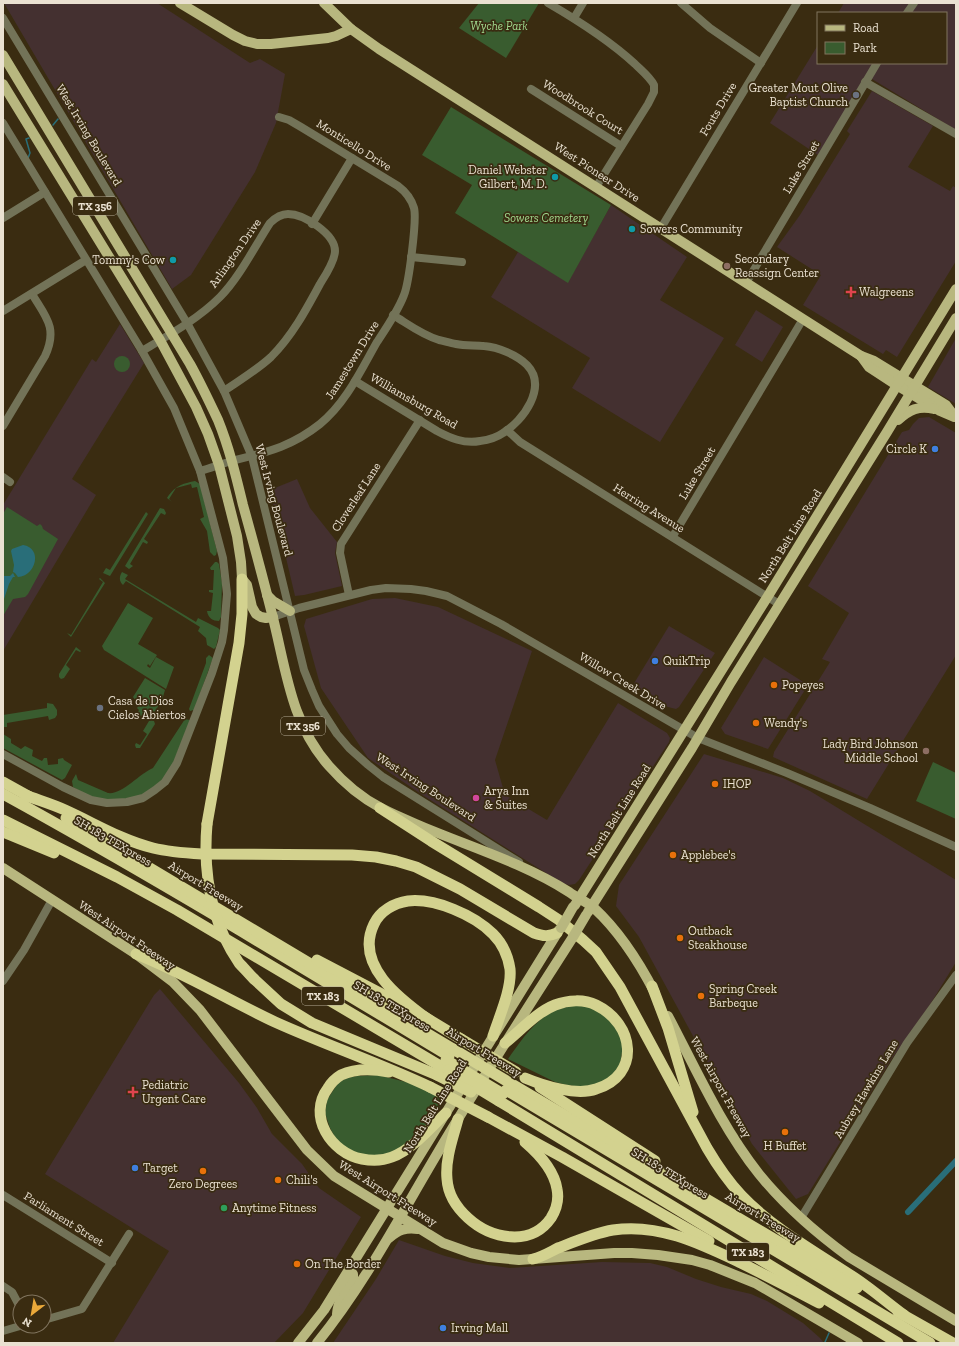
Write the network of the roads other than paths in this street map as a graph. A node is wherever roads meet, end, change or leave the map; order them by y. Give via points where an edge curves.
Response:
1 (180, 3) edge
2 (324, 3) edge
3 (548, 3) edge
4 (583, 3) edge
5 (681, 3) edge
6 (797, 3) edge
7 (914, 3) edge
8 (908, 12) edge
9 (3, 18) edge
10 (574, 18) junction
11 (351, 29) junction
12 (6, 31) edge
13 (3, 55) edge
14 (761, 63) junction
15 (876, 64) edge
16 (865, 82) junction
17 (3, 84) edge
18 (532, 89) dead end
19 (279, 117) dead end
20 (3, 124) edge
21 (956, 134) edge
22 (621, 146) junction
23 (352, 158) junction
24 (596, 187) junction
25 (45, 192) junction
26 (411, 200) joint
27 (3, 218) edge
28 (312, 224) junction
29 (661, 228) junction
30 (411, 257) junction
31 (86, 260) junction
32 (462, 262) dead end
33 (746, 283) junction
34 (956, 289) edge
35 (32, 294) junction
36 (3, 311) edge
37 (393, 315) junction
38 (956, 318) edge
39 (803, 319) junction
40 (187, 323) junction
41 (171, 332) junction
42 (160, 340) junction
43 (142, 351) junction
44 (354, 381) junction
45 (900, 382) junction
46 (912, 389) junction
47 (224, 391) junction
48 (940, 411) junction
49 (956, 417) edge
50 (420, 420) junction
51 (3, 426) edge
52 (891, 427) junction
53 (508, 430) junction
54 (252, 457) junction
55 (232, 461) junction
56 (219, 466) junction
57 (200, 471) junction
58 (3, 477) edge
59 (10, 482) dead end
60 (673, 536) junction
61 (242, 579) junction
62 (267, 594) junction
63 (349, 595) junction
64 (768, 596) junction
65 (780, 604) junction
66 (290, 611) junction
67 (273, 617) junction
68 (684, 731) junction
69 (698, 738) junction
70 (3, 754) edge
71 (3, 782) edge
72 (3, 794) edge
73 (25, 795) junction
74 (3, 801) edge
75 (380, 808) junction
76 (3, 820) edge
77 (3, 832) edge
78 (956, 847) edge
79 (3, 868) edge
80 (538, 874) junction
81 (117, 877) junction
82 (52, 900) junction
83 (576, 903) junction
84 (589, 911) junction
85 (559, 931) junction
86 (283, 947) junction
87 (136, 954) junction
88 (956, 974) edge
89 (3, 981) edge
90 (652, 986) junction
91 (429, 1020) junction
92 (493, 1036) junction
93 (505, 1043) junction
94 (446, 1061) junction
95 (521, 1075) junction
96 (409, 1077) junction
97 (503, 1095) junction
98 (446, 1113) junction
99 (458, 1119) junction
100 (512, 1131) junction
101 (707, 1148) junction
102 (3, 1195) edge
103 (713, 1203) junction
104 (387, 1209) junction
105 (400, 1217) junction
106 (801, 1218) junction
107 (419, 1229) junction
108 (130, 1234) dead end
109 (386, 1241) junction
110 (533, 1259) junction
111 (112, 1263) junction
112 (349, 1269) junction
113 (773, 1279) junction
114 (3, 1286) edge
115 (13, 1294) edge
116 (904, 1315) junction
117 (52, 1318) edge
118 (337, 1318) junction
119 (956, 1321) edge
120 (298, 1343) edge
121 (317, 1343) edge
122 (858, 1343) edge
123 (890, 1343) edge
124 (898, 1343) edge
125 (919, 1343) edge
126 (930, 1343) edge
127 (954, 1343) edge

1 - 11 main road via 233,36 257,44 328,38
2 - 11 main road, West Pioneer Drive
3 - 10 street
4 - 10 street
5 - 14 street via 710,28
6 - 14 street, Fouts Drive
7 - 8 street
9 - 12 street, West Irving Boulevard
10 - 22 street via 611,43 654,85 654,92
11 - 24 main road, West Pioneer Drive
12 - 40 street, West Irving Boulevard
13 - 41 main road, TX 356
14 - 29 street, Fouts Drive
15 - 16 street, Luke Street
16 - 21 street
16 - 33 street, Luke Street
17 - 42 main road, TX 356
18 - 22 street, Woodbrook Court
19 - 23 street, Monticello Drive via 290,120
20 - 25 street
22 - 24 street
23 - 26 street, Monticello Drive via 398,186
23 - 28 street
24 - 29 main road, West Pioneer Drive
25 - 27 street
25 - 31 street
26 - 30 street, Jamestown Drive via 415,213
28 - 40 street, Arlington Drive via 295,215 275,218 224,292
28 - 47 street, Arlington Drive via 325,231 332,241 335,251 332,264 283,343 266,361
29 - 33 main road, West Pioneer Drive
30 - 32 street
30 - 37 street, Jamestown Drive via 403,298
31 - 35 street
31 - 43 street
33 - 39 main road, West Pioneer Drive
34 - 45 main road, North Belt Line Road
35 - 36 street
35 - 51 street via 49,324 50,345
37 - 44 street, Jamestown Drive
37 - 53 street via 437,339 456,344 495,348 526,364 535,379 534,395 518,420
38 - 46 main road
39 - 45 main road, West Pioneer Drive via 861,356 874,361
39 - 60 street, Luke Street
40 - 41 street, Arlington Drive
40 - 47 street, West Irving Boulevard
41 - 42 street, Arlington Drive
41 - 55 main road, TX 356 via 210,402
42 - 43 street, Arlington Drive
42 - 56 main road, TX 356 via 196,407
43 - 57 street via 174,408
44 - 50 street, Williamsburg Road
44 - 54 street, Jamestown Drive via 337,408 319,425 290,443
45 - 46 main road, West Pioneer Drive
45 - 64 main road, North Belt Line Road
46 - 48 main road, West Pioneer Drive
46 - 49 main road, West Pioneer Drive via 946,406
46 - 52 main road
47 - 54 street, West Irving Boulevard
48 - 49 main road, West Pioneer Drive
48 - 52 main road via 928,408 913,410
50 - 53 street, Williamsburg Road via 449,437 470,442 487,440
50 - 63 street, Cloverleaf Lane via 341,544 340,553
52 - 65 main road
53 - 60 street, Herring Avenue via 520,442
54 - 55 street, Jamestown Drive
54 - 66 street, West Irving Boulevard
55 - 56 street, Jamestown Drive
55 - 62 main road, TX 356
56 - 57 street, Jamestown Drive
56 - 61 main road, TX 356 via 237,536
57 - 70 street via 223,558 227,594 224,630 212,673 177,763 165,782 143,798 128,802 91,800
58 - 59 street
60 - 64 street, Herring Avenue
61 - 67 main road via 247,585 256,614 266,618
61 - 94 highway, bridge via 239,643 205,847 207,876 218,920 240,963 281,1004 307,1020
62 - 66 main road
62 - 67 main road, TX 356
63 - 66 street, Willow Creek Drive
63 - 68 street, Willow Creek Drive via 370,590 399,588 426,590 453,599 566,661
64 - 65 street, Herring Avenue
64 - 68 main road, North Belt Line Road
65 - 69 main road
66 - 67 street, Willow Creek Drive
66 - 80 street, West Irving Boulevard via 304,670 319,706 349,748 383,777
67 - 75 main road, TX 356 via 290,694 305,731 328,766 358,793
68 - 69 street, Willow Creek Drive
68 - 83 main road, North Belt Line Road
69 - 78 street, Willow Creek Drive via 870,808
69 - 84 main road
71 - 73 highway, Airport Freeway / TX 183
72 - 94 highway, SH 183 TEXpress via 183,897
73 - 85 highway via 64,809 133,842 153,848 202,854 352,855 396,861 416,867 449,883 534,933 549,936
73 - 86 highway, Airport Freeway / TX 183
74 - 94 highway, SH 183 TEXpress via 136,875
75 - 80 main road
75 - 101 highway via 559,920 596,952 620,987
76 - 81 highway, Airport Freeway / TX 183
77 - 81 highway via 77,864
79 - 82 main road, West Airport Freeway
80 - 83 main road, West Irving Boulevard
81 - 94 highway, Airport Freeway / TX 183
82 - 87 main road, West Airport Freeway
82 - 89 street
83 - 84 main road, West Irving Boulevard
83 - 85 main road, North Belt Line Road, bridge
84 - 90 main road, West Airport Freeway via 617,932 638,960
84 - 93 main road, bridge
85 - 92 main road, North Belt Line Road
86 - 91 highway via 324,963
86 - 94 highway, Airport Freeway / TX 183
87 - 96 highway via 288,1027
87 - 104 main road, West Airport Freeway via 173,982 195,1005 320,1164 334,1176
88 - 106 street, Aubrey Hawkins Lane via 908,1043
90 - 101 highway
90 - 106 main road, West Airport Freeway via 734,1138 758,1173
91 - 92 highway via 389,986 370,957 370,932 376,920 394,904 421,901 452,910 482,925 502,945 510,970 509,984
91 - 95 highway, bridge
92 - 98 main road, North Belt Line Road
93 - 95 highway via 545,1009 568,1001 593,1004 605,1010 623,1028 627,1038 627,1059 623,1069 606,1086 595,1090 570,1090 546,1085
93 - 99 main road
94 - 97 highway, bridge
94 - 97 highway, Airport Freeway / TX 183, bridge
95 - 103 highway via 685,1180
96 - 98 highway via 360,1070 349,1072 332,1082 321,1102 320,1113 321,1124 334,1145 356,1158 381,1161 404,1151
96 - 100 highway, bridge
97 - 103 highway, Airport Freeway / TX 183
97 - 124 highway, Airport Freeway / TX 183 via 535,1123
97 - 125 highway, SH 183 TEXpress
97 - 126 highway, SH 183 TEXpress
98 - 104 main road, North Belt Line Road
99 - 100 highway via 447,1166 449,1190 454,1202 473,1223 500,1236 514,1237 537,1232 547,1224 554,1213 558,1190 548,1168 529,1145
99 - 105 main road
100 - 113 highway via 562,1157
101 - 116 highway via 729,1182 757,1210
102 - 111 street, Parliament Street
103 - 116 highway, Airport Freeway / TX 183
104 - 105 main road, West Airport Freeway
104 - 112 main road, North Belt Line Road
105 - 107 main road, West Airport Freeway
105 - 109 main road
106 - 119 main road, West Airport Freeway via 849,1257
107 - 109 main road via 401,1230
107 - 110 main road, West Airport Freeway via 443,1243 471,1253 505,1259
108 - 111 street
109 - 118 main road
110 - 113 highway via 603,1232 643,1229 667,1233 698,1243
110 - 122 main road, West Airport Freeway via 632,1253 672,1257 710,1265 765,1288
111 - 117 street via 82,1309
112 - 118 main road via 354,1274 340,1299
112 - 120 main road, North Belt Line Road via 324,1310
113 - 123 highway
114 - 115 street
116 - 127 highway, Airport Freeway / TX 183
118 - 121 main road

